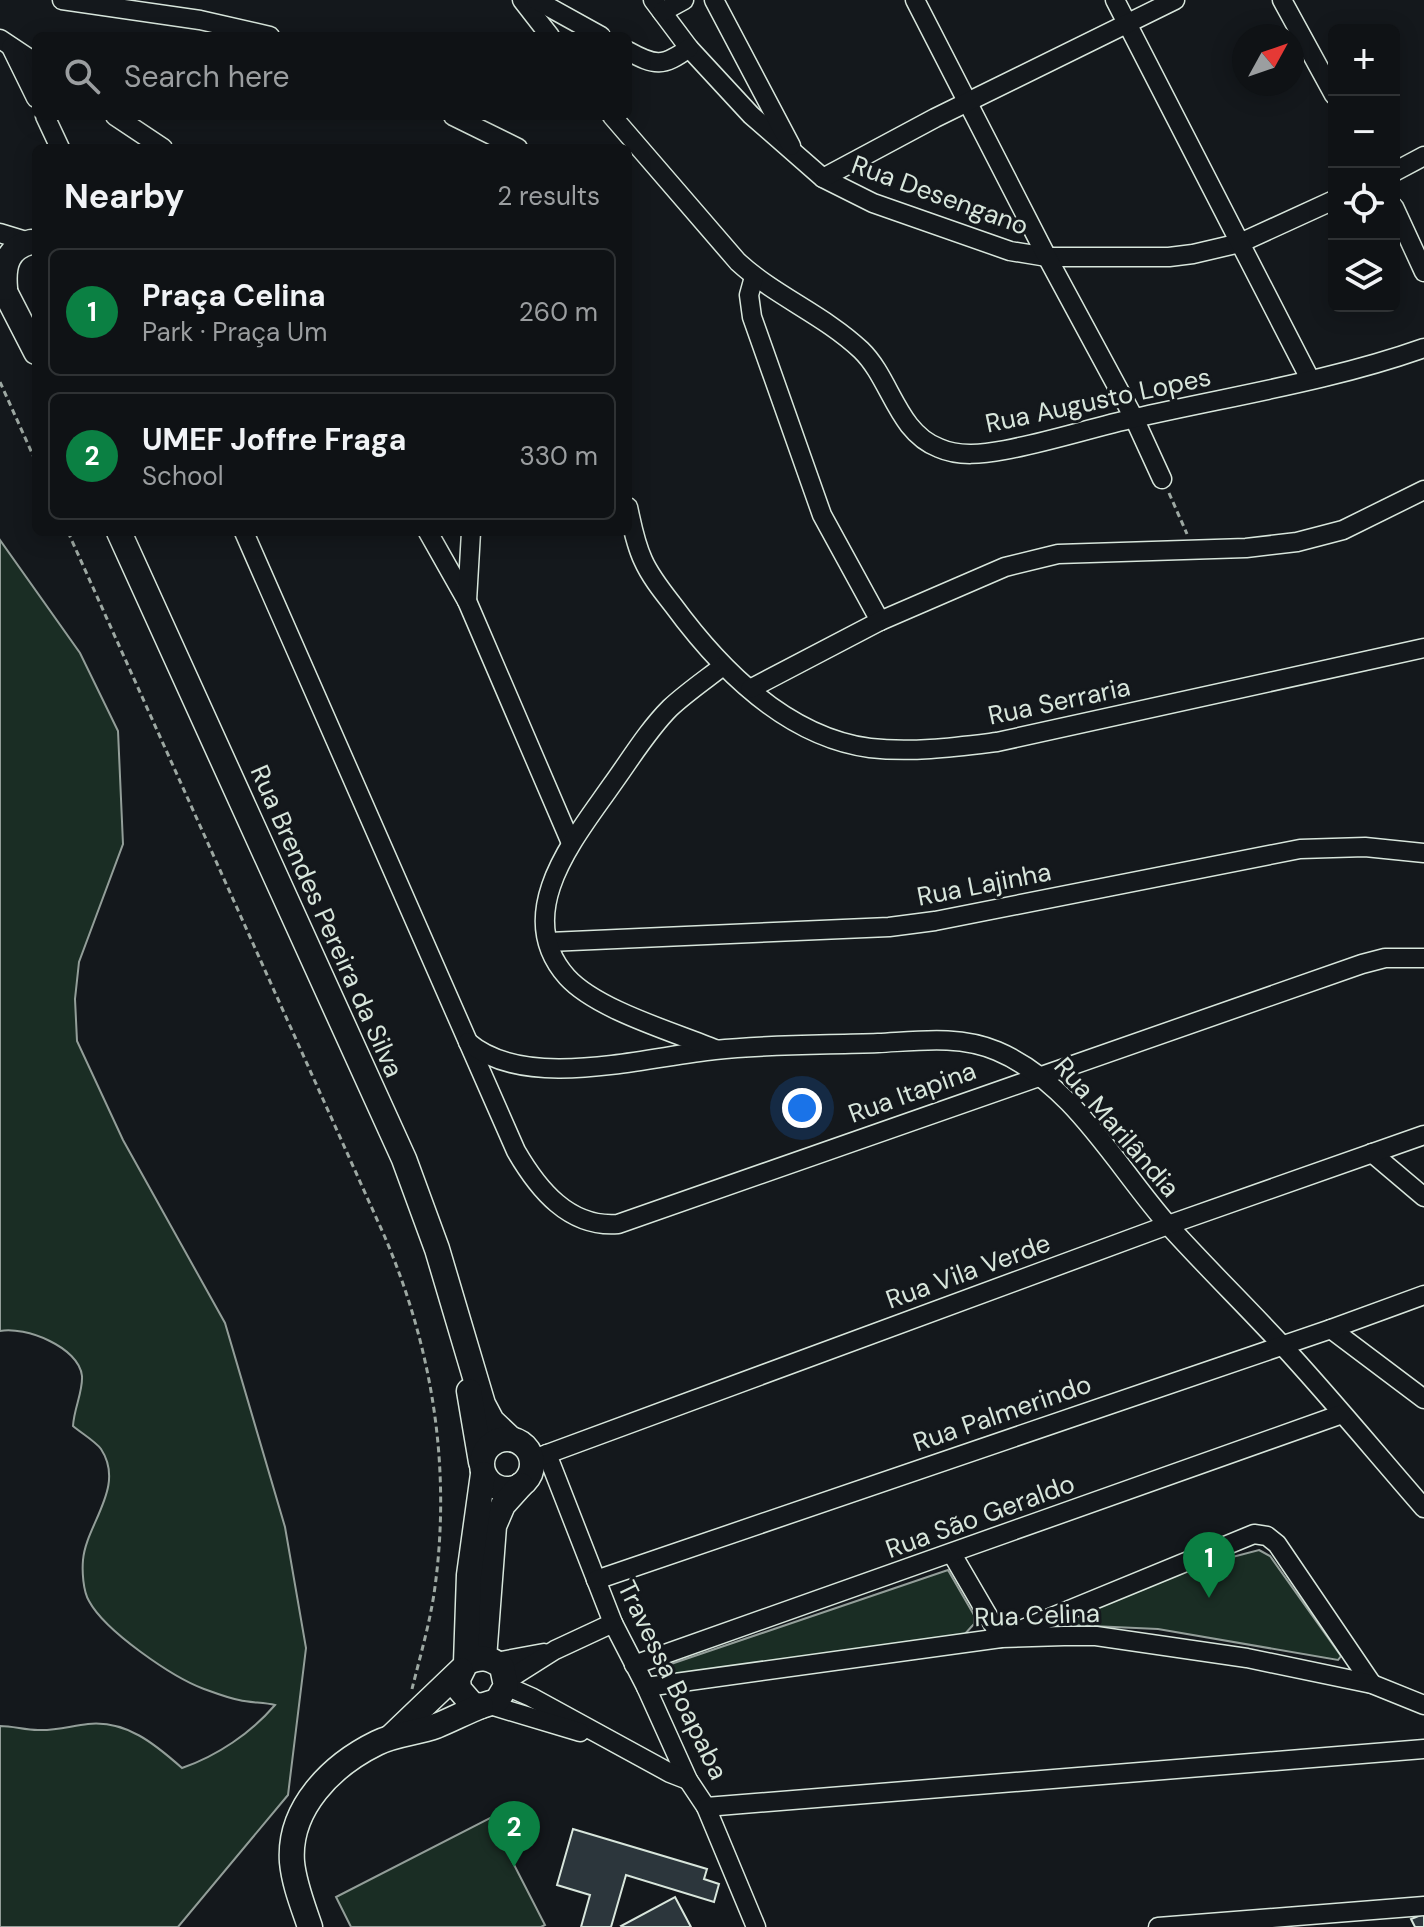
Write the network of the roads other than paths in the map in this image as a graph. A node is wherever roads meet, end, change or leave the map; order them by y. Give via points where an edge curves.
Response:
1 (62, 0) edge
2 (522, 0) edge
3 (536, 0) edge
4 (684, 0) edge
5 (714, 0) edge
6 (915, 0) edge
7 (1115, 0) edge
8 (1175, 0) edge
9 (1282, 0) edge
10 (657, 6) edge
11 (1127, 24) junction
12 (252, 32) edge
13 (547, 32) edge
14 (594, 32) edge
15 (6, 43) edge
16 (689, 48) junction
17 (632, 53) edge
18 (32, 60) edge
19 (1328, 84) edge
20 (32, 91) edge
21 (968, 102) junction
22 (47, 120) edge
23 (121, 120) edge
24 (461, 120) edge
25 (615, 120) edge
26 (58, 144) edge
27 (157, 144) edge
28 (510, 144) edge
29 (1424, 156) edge
30 (797, 158) junction
31 (1400, 169) edge
32 (823, 178) junction
33 (1328, 203) edge
34 (1400, 220) edge
35 (0, 233) edge
36 (32, 242) edge
37 (32, 243) edge
38 (1240, 243) junction
39 (1047, 257) junction
40 (1424, 272) edge
41 (754, 277) junction
42 (3, 285) edge
43 (32, 344) edge
44 (1424, 348) edge
45 (1310, 379) junction
46 (1134, 418) junction
47 (1162, 479) road end
48 (1424, 490) edge
49 (632, 521) edge
50 (121, 536) edge
51 (246, 536) edge
52 (430, 536) edge
53 (471, 536) edge
54 (467, 601) junction
55 (880, 621) junction
56 (1424, 648) edge
57 (723, 666) junction
58 (750, 689) junction
59 (571, 843) junction
60 (1424, 853) edge
61 (549, 942) junction
62 (1424, 958) edge
63 (466, 1040) junction
64 (717, 1049) junction
65 (1040, 1074) junction
66 (1424, 1135) edge
67 (1372, 1153) junction
68 (1424, 1197) edge
69 (1168, 1225) junction
70 (1424, 1295) edge
71 (1331, 1329) junction
72 (463, 1341) junction
73 (1282, 1345) junction
74 (1424, 1399) edge
75 (1342, 1414) junction
76 (511, 1439) junction
77 (539, 1457) junction
78 (482, 1468) junction
79 (521, 1485) junction
80 (1424, 1508) edge
81 (952, 1554) junction
82 (596, 1580) junction
83 (613, 1623) junction
84 (1001, 1638) junction
85 (634, 1665) junction
86 (491, 1673) junction
87 (1372, 1684) junction
88 (646, 1687) junction
89 (1424, 1705) edge
90 (486, 1706) junction
91 (390, 1738) junction
92 (610, 1740) junction
93 (1424, 1749) edge
94 (688, 1780) junction
95 (706, 1807) junction
96 (299, 1891) junction
97 (1424, 1906) edge
98 (1223, 1925) edge
99 (300, 1927) edge
100 (310, 1927) edge
101 (756, 1927) edge
102 (1158, 1927) edge

1 - 12 street
2 - 13 street
3 - 14 street
4 - 10 street
5 - 30 street
6 - 21 street
7 - 11 street
8 - 11 street
9 - 19 street
10 - 16 street, Rua Desengano
11 - 21 street
11 - 38 street
15 - 18 street
15 - 20 street
16 - 17 street via 659,64
16 - 30 street, Rua Desengano
21 - 32 street
21 - 39 street
22 - 26 street
23 - 27 street
24 - 28 street
25 - 41 street, Rua Augusto Lopes
29 - 31 street
30 - 32 street, Rua Desengano
32 - 39 street, Rua Desengano via 912,218 1010,251
33 - 38 street, Rua Desengano
34 - 40 street
35 - 36 street
37 - 42 main road via 22,244 7,258
38 - 39 street, Rua Desengano via 1169,257
38 - 45 street
39 - 46 street
41 - 46 street, Rua Augusto Lopes via 862,351 878,369 907,423 938,448 961,454 1006,450
41 - 55 street via 749,295 752,317 822,515
42 - 43 main road
44 - 45 street, Rua Augusto Lopes
45 - 46 street, Rua Augusto Lopes
46 - 47 street
48 - 55 street via 1343,530 1272,546 1058,554 1005,567
49 - 57 street, Rua Serraria via 656,583
50 - 72 main road, Rua Brendes Pereira da Silva via 404,1159
51 - 63 street, Rua Itapina
52 - 54 street
53 - 54 street
54 - 59 street
55 - 58 street
56 - 58 street, Rua Serraria via 957,747 870,748 835,740 802,725
57 - 58 street, Rua Serraria
57 - 59 street via 652,728
59 - 61 street via 546,902
60 - 61 street, Rua Lajinha via 1365,847 1300,849 889,927
61 - 64 street via 562,969 584,992
62 - 65 street, Rua Itapina via 1362,964
63 - 64 street, Rua Marilândia via 496,1059 530,1066
63 - 65 street, Rua Itapina via 530,1175 561,1208 601,1226
64 - 65 street, Rua Marilândia via 954,1040 995,1050
65 - 69 street, Rua Marilândia
66 - 67 street, Rua Vila Verde
67 - 68 street
67 - 69 street, Rua Vila Verde
69 - 73 street, Rua Marilândia
69 - 77 street, Rua Vila Verde
70 - 71 street, Rua Palmerindo
71 - 73 street, Rua Palmerindo
71 - 74 street
72 - 76 main road, Rua Brendes Pereira da Silva via 486,1413
72 - 78 main road, Rua Brendes Pereira da Silva
73 - 75 street, Rua Marilândia
73 - 82 street, Rua Palmerindo
75 - 80 street, Rua Marilândia
75 - 81 street, Rua São Geraldo
76 - 77 main road
76 - 78 main road via 491,1444
77 - 79 main road
77 - 82 street, Travessa Boapaba
78 - 79 main road via 489,1483 499,1488
78 - 86 main road, Rua Brendes Pereira da Silva via 469,1575
79 - 86 main road via 503,1505 494,1526
81 - 84 street
81 - 85 street, Rua São Geraldo
82 - 83 street, Travessa Boapaba
83 - 85 street, Travessa Boapaba
83 - 86 street
84 - 87 street, Rua Celina via 1096,1636 1247,1658
84 - 87 street via 1254,1534 1277,1544
84 - 88 street, Rua Celina
85 - 88 street, Travessa Boapaba
86 - 90 main road via 503,1694
86 - 90 main road via 459,1689 472,1704
86 - 91 main road
86 - 92 street
87 - 89 street, Rua Celina
88 - 94 street, Travessa Boapaba
90 - 91 main road
90 - 92 street
91 - 96 main road via 332,1773 302,1812 292,1861
92 - 94 street
93 - 95 street
94 - 95 street, Travessa Boapaba
95 - 101 street, Travessa Boapaba
96 - 99 main road
96 - 100 main road
97 - 98 street
98 - 102 street

